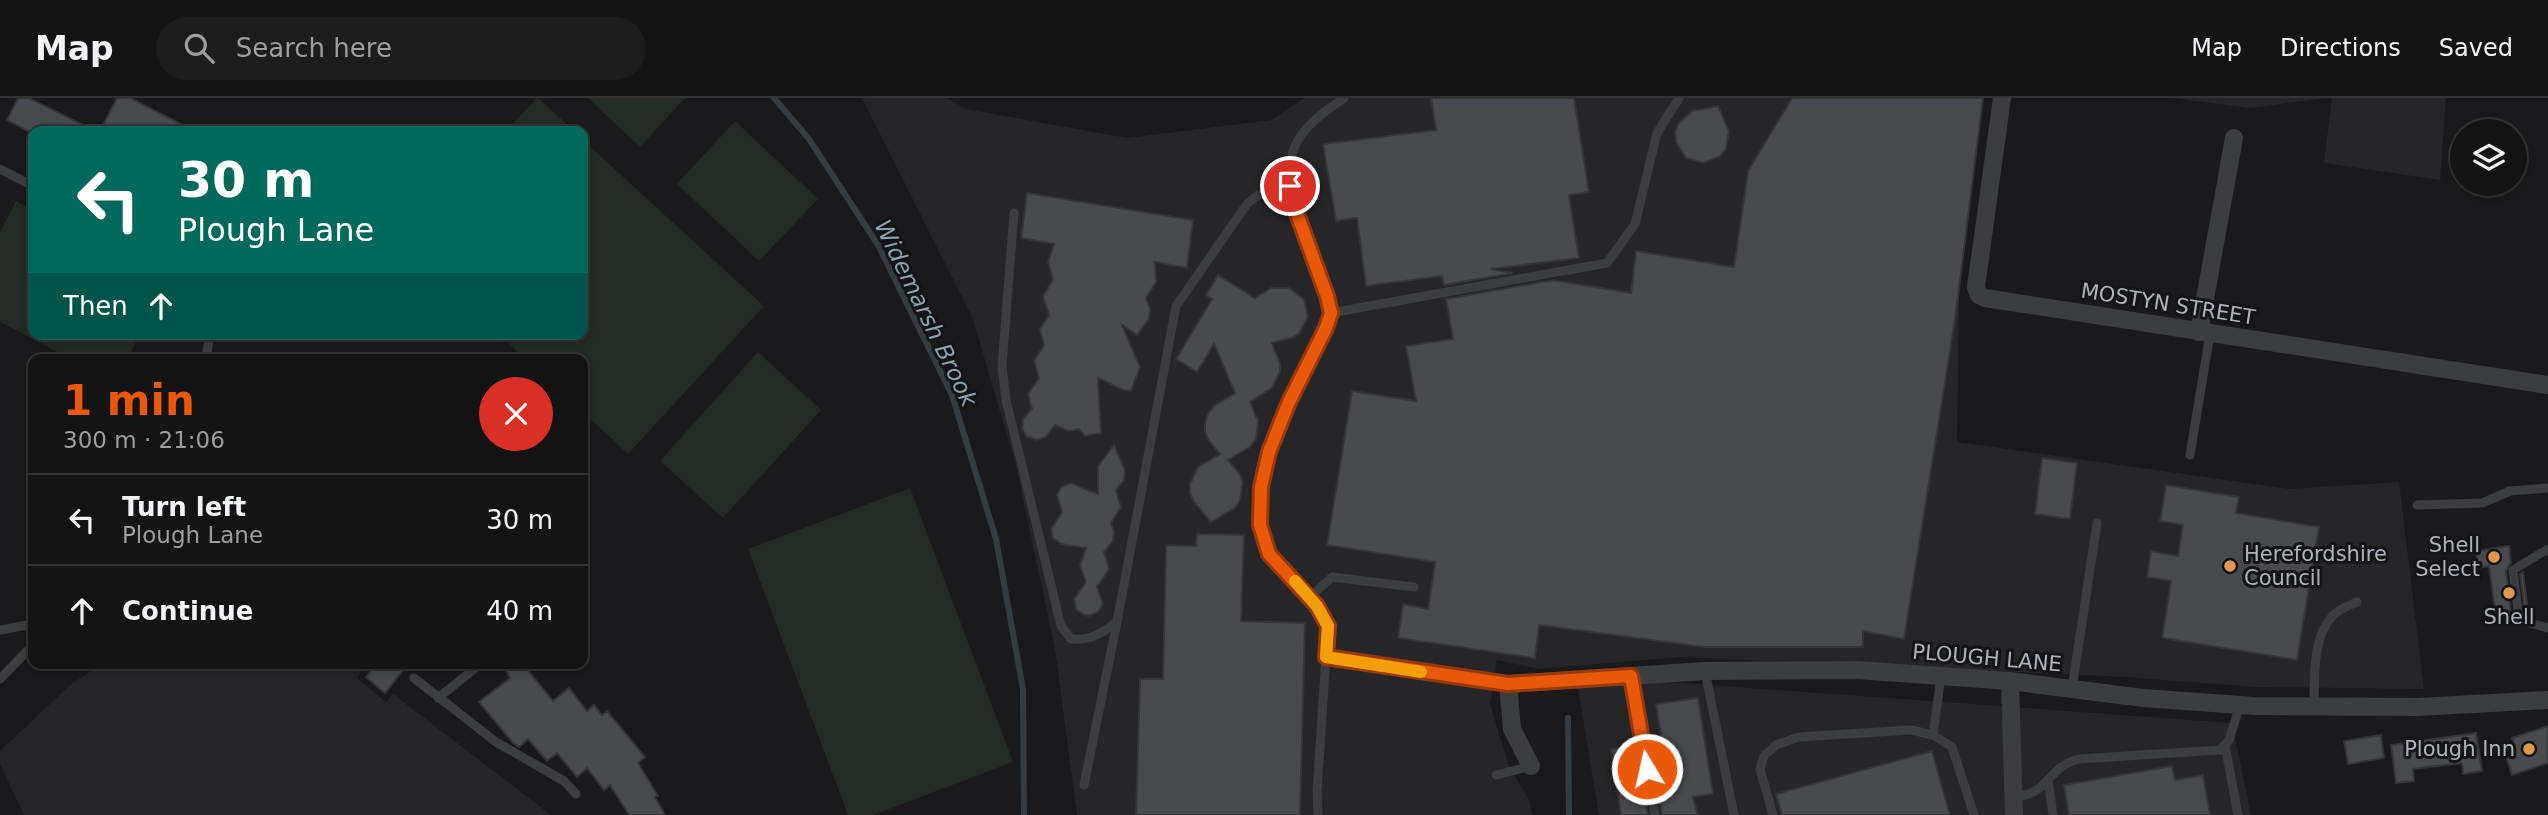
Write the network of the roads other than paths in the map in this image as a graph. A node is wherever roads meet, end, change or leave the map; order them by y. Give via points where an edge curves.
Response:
1 (1344, 98) edge
2 (1679, 98) edge
3 (2002, 98) edge
4 (2234, 138) dead end
5 (0, 169) edge
6 (28, 183) edge
7 (1290, 186) junction
8 (1014, 212) dead end
9 (1331, 313) junction
10 (2205, 333) junction
11 (2548, 385) edge
12 (2190, 455) dead end
13 (2548, 488) edge
14 (2417, 505) dead end
15 (2097, 523) dead end
16 (2548, 549) edge
17 (1413, 587) dead end
18 (1310, 597) junction
19 (2357, 602) dead end
20 (1117, 622) junction
21 (28, 625) edge
22 (2548, 628) edge
23 (0, 630) edge
24 (28, 650) edge
25 (1326, 657) junction
26 (474, 669) edge
27 (1705, 671) junction
28 (1631, 676) junction
29 (1941, 676) junction
30 (414, 678) dead end
31 (0, 679) edge
32 (2010, 681) junction
33 (1508, 684) junction
34 (2071, 689) junction
35 (438, 698) junction
36 (2548, 700) edge
37 (2239, 705) junction
38 (2314, 707) junction
39 (1933, 735) junction
40 (2225, 745) junction
41 (1531, 766) joint
42 (1496, 775) dead end
43 (2048, 780) junction
44 (1084, 785) dead end
45 (576, 794) dead end
46 (2014, 806) edge
47 (1318, 815) edge
48 (1655, 815) edge
49 (1734, 815) edge
50 (1773, 815) edge
51 (1974, 815) edge
52 (2053, 815) edge
53 (2238, 815) edge

1 - 7 lane via 1298,140 1290,159
2 - 9 lane via 1657,133 1635,224 1607,262
3 - 10 street, MOSTYN STREET via 1976,287 1979,295
4 - 10 street
5 - 6 lane
7 - 9 lane
7 - 20 lane via 1258,195 1247,204 1176,306
8 - 20 lane via 1002,366 1060,626 1071,639 1084,640
9 - 18 lane via 1289,402 1261,487 1260,525 1269,554
10 - 11 street, MOSTYN STREET
10 - 12 lane
13 - 14 lane via 2510,491 2482,503
15 - 34 lane
16 - 22 lane via 2513,570 2519,620
17 - 18 lane via 1332,577
18 - 25 lane via 1328,626
19 - 38 lane via 2338,610 2320,638
20 - 44 lane
21 - 23 lane
24 - 31 lane
25 - 33 lane
25 - 47 lane
26 - 35 lane
27 - 28 street, PLOUGH LANE
27 - 29 street, PLOUGH LANE via 1857,670
27 - 49 lane
28 - 33 street, PLOUGH LANE
28 - 48 lane
29 - 32 street, PLOUGH LANE
29 - 39 lane
30 - 35 lane
32 - 34 street, PLOUGH LANE
32 - 46 street
33 - 41 street via 1513,729
34 - 37 street, PLOUGH LANE
35 - 45 lane via 496,742 564,781
36 - 38 street, PLOUGH LANE
37 - 38 street, PLOUGH LANE
37 - 40 lane
39 - 50 lane via 1911,730 1799,737 1776,745 1764,756 1760,769
39 - 51 lane via 1952,747
40 - 43 lane via 2205,752 2079,759 2067,762
40 - 53 lane
41 - 42 lane
43 - 46 lane
43 - 52 lane

